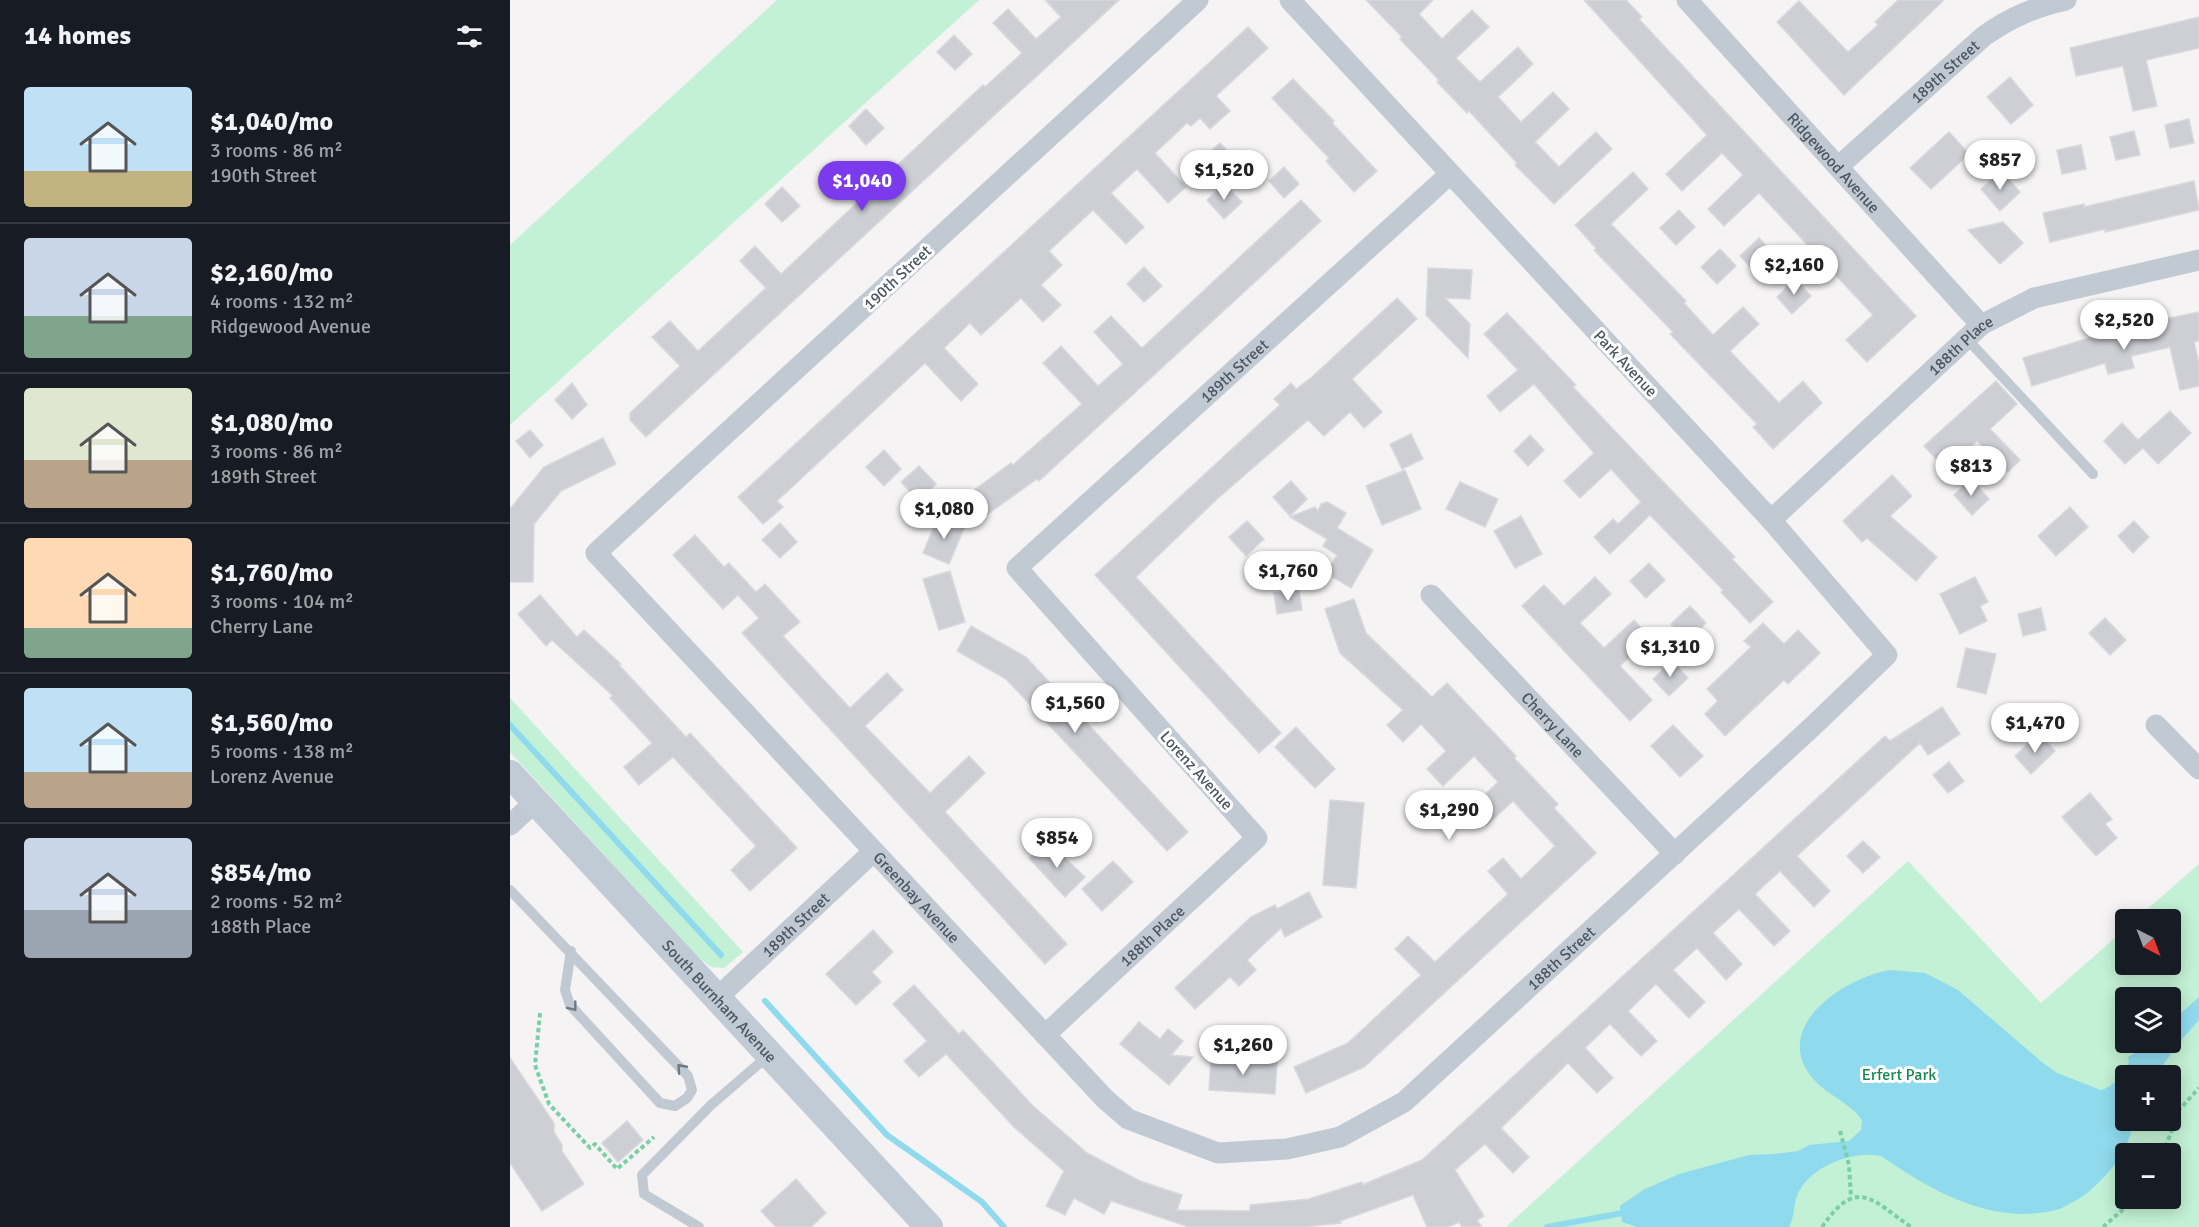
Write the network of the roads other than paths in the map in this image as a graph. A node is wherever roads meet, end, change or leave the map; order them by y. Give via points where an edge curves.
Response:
1 (1198, 0) edge
2 (1290, 0) edge
3 (1687, 0) edge
4 (2066, 0) edge
5 (1839, 166) junction
6 (1450, 174) junction
7 (2199, 260) edge
8 (1974, 332) junction
9 (2093, 474) dead end
10 (1771, 520) junction
11 (596, 554) joint
12 (1017, 568) joint
13 (1431, 594) dead end
14 (2156, 724) dead end
15 (1812, 727) joint
16 (2199, 769) edge
17 (510, 774) edge
18 (536, 802) junction
19 (510, 825) edge
20 (1257, 838) joint
21 (873, 852) junction
22 (1675, 854) junction
23 (510, 891) edge
24 (570, 951) junction
25 (718, 997) junction
26 (1045, 1035) junction
27 (771, 1054) junction
28 (1287, 1149) joint
29 (699, 1227) edge
30 (929, 1227) edge

1 - 11 street, 190th Street
2 - 6 street, Park Avenue
3 - 5 street, Ridgewood Avenue
4 - 5 street, 189th Street via 2037,6 1984,36
5 - 8 street, Ridgewood Avenue
6 - 10 street, Park Avenue
6 - 12 street, 189th Street
7 - 8 street, 188th Place via 2034,298
8 - 9 lane
8 - 10 street, 188th Place
10 - 15 street, Park Avenue via 1887,655
11 - 21 street, Greenbay Avenue
12 - 20 street, Lorenz Avenue
13 - 22 street, Cherry Lane
14 - 16 street
15 - 22 street, 188th Street
17 - 18 main road, South Burnham Avenue
18 - 19 street
18 - 25 main road, South Burnham Avenue
20 - 26 street, 188th Place
21 - 25 street, 189th Street
21 - 26 street, Greenbay Avenue
22 - 28 street, 188th Street via 1404,1102 1340,1137
23 - 24 lane
24 -> 24 lane via 566,990 570,1005 660,1103 666,1107 681,1103 692,1090 688,1076
25 - 27 main road, South Burnham Avenue
26 - 28 street, Greenbay Avenue via 1087,1083 1128,1119 1218,1153
27 - 29 lane via 711,1105 642,1175 644,1194
27 - 30 main road, South Burnham Avenue

